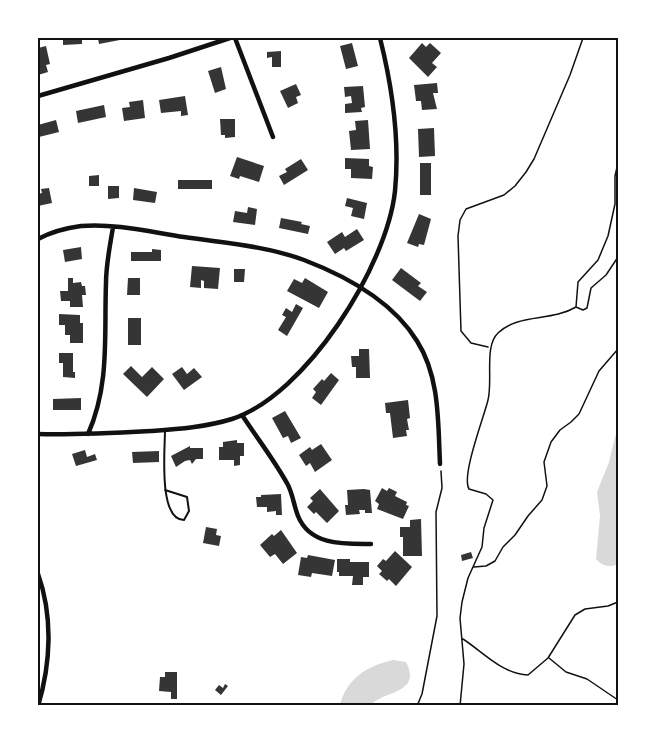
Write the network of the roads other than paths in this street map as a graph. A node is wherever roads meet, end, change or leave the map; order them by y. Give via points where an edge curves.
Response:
1 (230, 38) edge
2 (236, 38) edge
3 (380, 38) edge
4 (38, 96) edge
5 (273, 137) dead end
6 (113, 227) junction
7 (38, 239) edge
8 (360, 288) junction
9 (242, 415) junction
10 (165, 430) junction
11 (38, 434) edge
12 (88, 434) junction
13 (440, 464) road end
14 (165, 490) junction
15 (371, 544) dead end
16 (38, 574) edge
17 (38, 705) edge

1 - 4 street
2 - 5 street
3 - 8 street via 392,97 395,193 381,242
6 - 7 street via 81,226
6 - 8 street via 287,255 321,267
6 - 12 street via 106,282 105,373
8 - 9 street via 305,367 276,394
8 - 13 street via 387,307 414,336 428,360 438,416
9 - 10 street
9 - 15 street via 288,486 299,519 312,534 326,541
10 - 12 street
10 - 14 lane
11 - 12 street
14 - 14 lane via 173,516 184,520 189,511 187,497
16 - 17 street via 48,629 48,661

